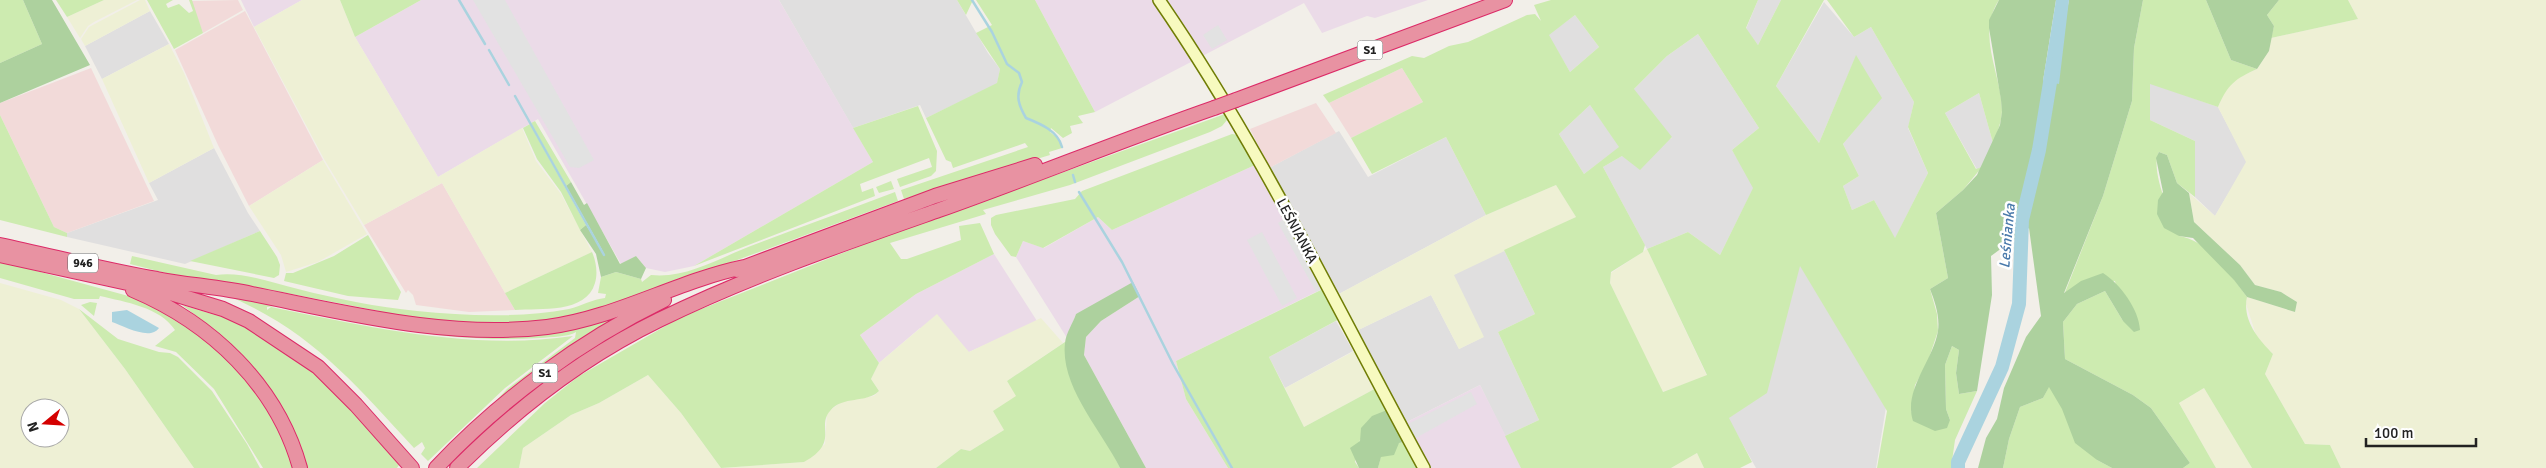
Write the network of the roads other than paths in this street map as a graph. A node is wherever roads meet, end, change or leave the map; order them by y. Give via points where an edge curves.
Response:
1 (1159, 0) edge
2 (1505, 0) edge
3 (1106, 146) junction
4 (0, 245) edge
5 (0, 254) edge
6 (744, 267) junction
7 (87, 275) junction
8 (157, 279) junction
9 (415, 464) edge
10 (300, 468) edge
11 (436, 468) edge
12 (457, 468) edge
13 (1424, 468) edge

1 - 13 street, LEŚNIANKA via 1212,79 1257,156
2 - 3 highway, S1, bridge
3 - 6 highway, S1 via 935,196
3 - 12 highway, S1 via 858,238 657,321 547,391
4 - 8 highway, 946
5 - 7 highway, 946
6 - 8 highway via 718,272 579,321 514,329 393,321 250,293
6 - 11 highway, S1 via 668,298 612,329 500,408
7 - 9 highway via 194,300 249,321 318,367
7 - 10 highway via 156,300 190,320 226,349 274,407
8 - 9 highway via 252,312 306,346 350,386

